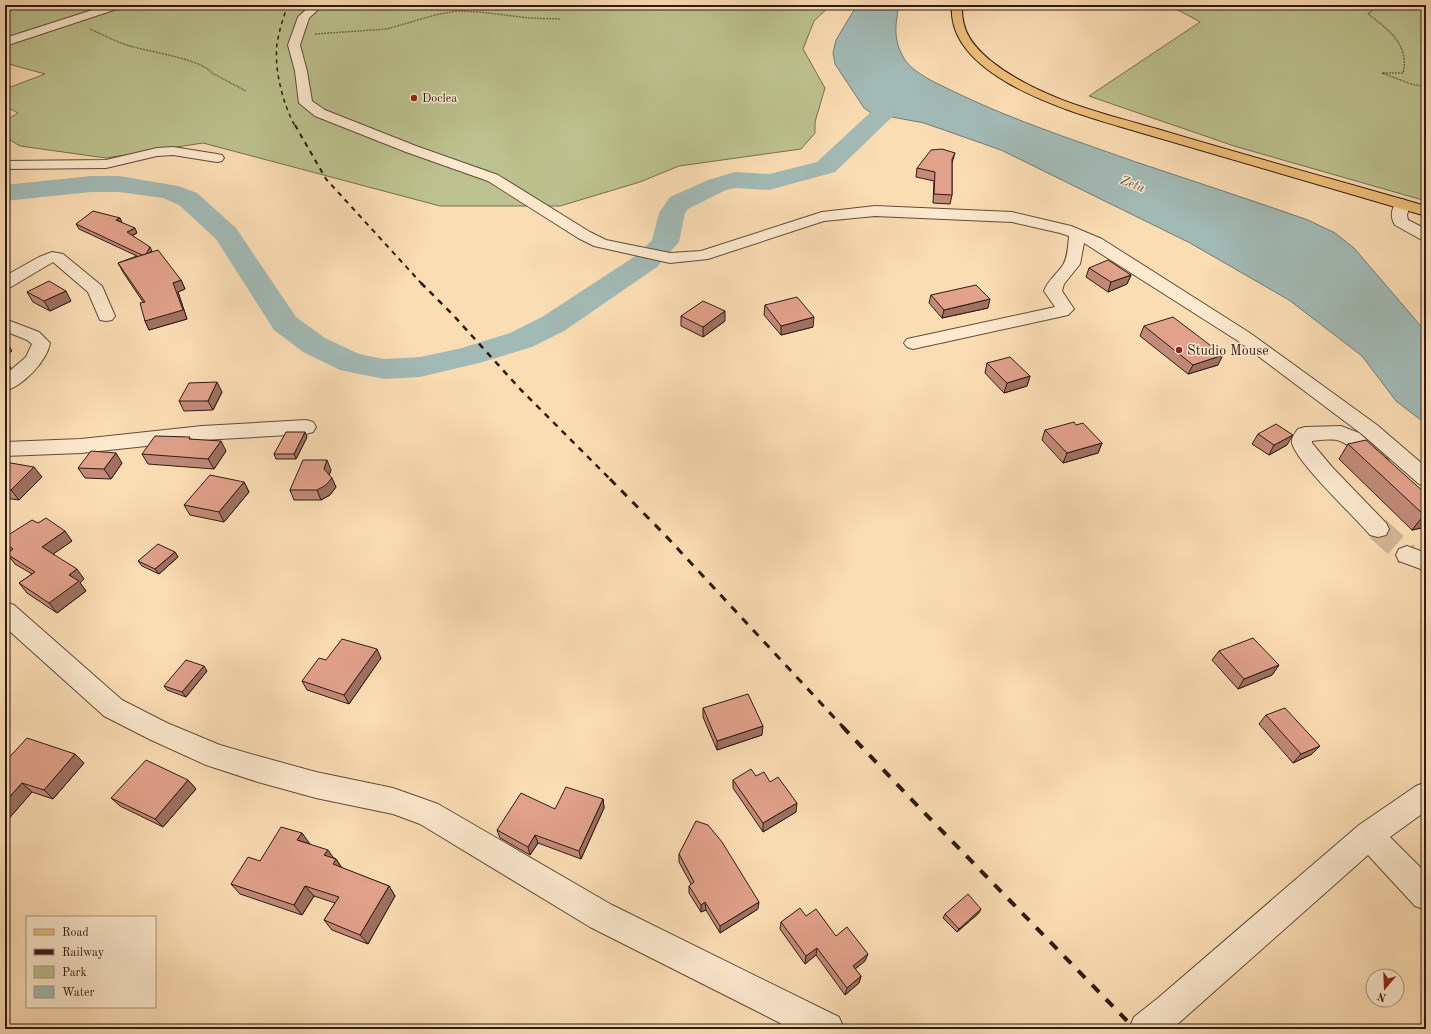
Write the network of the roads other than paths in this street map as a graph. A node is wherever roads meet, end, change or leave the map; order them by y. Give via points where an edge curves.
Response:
1 (118, 5) edge
2 (318, 5) edge
3 (957, 5) edge
4 (5, 42) edge
5 (217, 158) dead end
6 (5, 166) edge
7 (1401, 207) junction
8 (1421, 216) edge
9 (1077, 234) junction
10 (1426, 236) edge
11 (5, 283) edge
12 (106, 316) dead end
13 (5, 324) edge
14 (913, 343) dead end
15 (5, 385) edge
16 (306, 427) dead end
17 (5, 449) edge
18 (1420, 487) edge
19 (1378, 529) tunnel mouth
20 (5, 612) edge
21 (1426, 795) edge
22 (1369, 835) junction
23 (1426, 894) edge
24 (828, 1029) edge
25 (1146, 1029) edge

1 - 4 street
2 - 9 street via 304,17 294,46 306,103 313,109 411,149 493,178 600,243 670,258 702,256 822,218 875,211 1012,217
3 - 7 main road via 958,27 973,51 1001,74 1039,94 1092,114
5 - 6 street via 173,150 106,164
7 - 8 main road
7 - 8 street via 1401,222
8 - 10 street
9 - 14 street via 1076,252 1071,267 1054,285 1053,291 1065,309 1062,311
9 - 18 street via 1114,253 1244,338 1370,430
11 - 12 street via 57,256 96,290
13 - 15 street via 33,336 41,343 40,350 31,362
16 - 17 street via 202,433 81,446
18 - 19 street via 1352,438 1341,433 1305,434 1302,443 1313,460
20 - 24 street via 113,708 216,756 316,785 393,801 428,813 601,916
21 - 22 street
22 - 23 street
22 - 25 street

